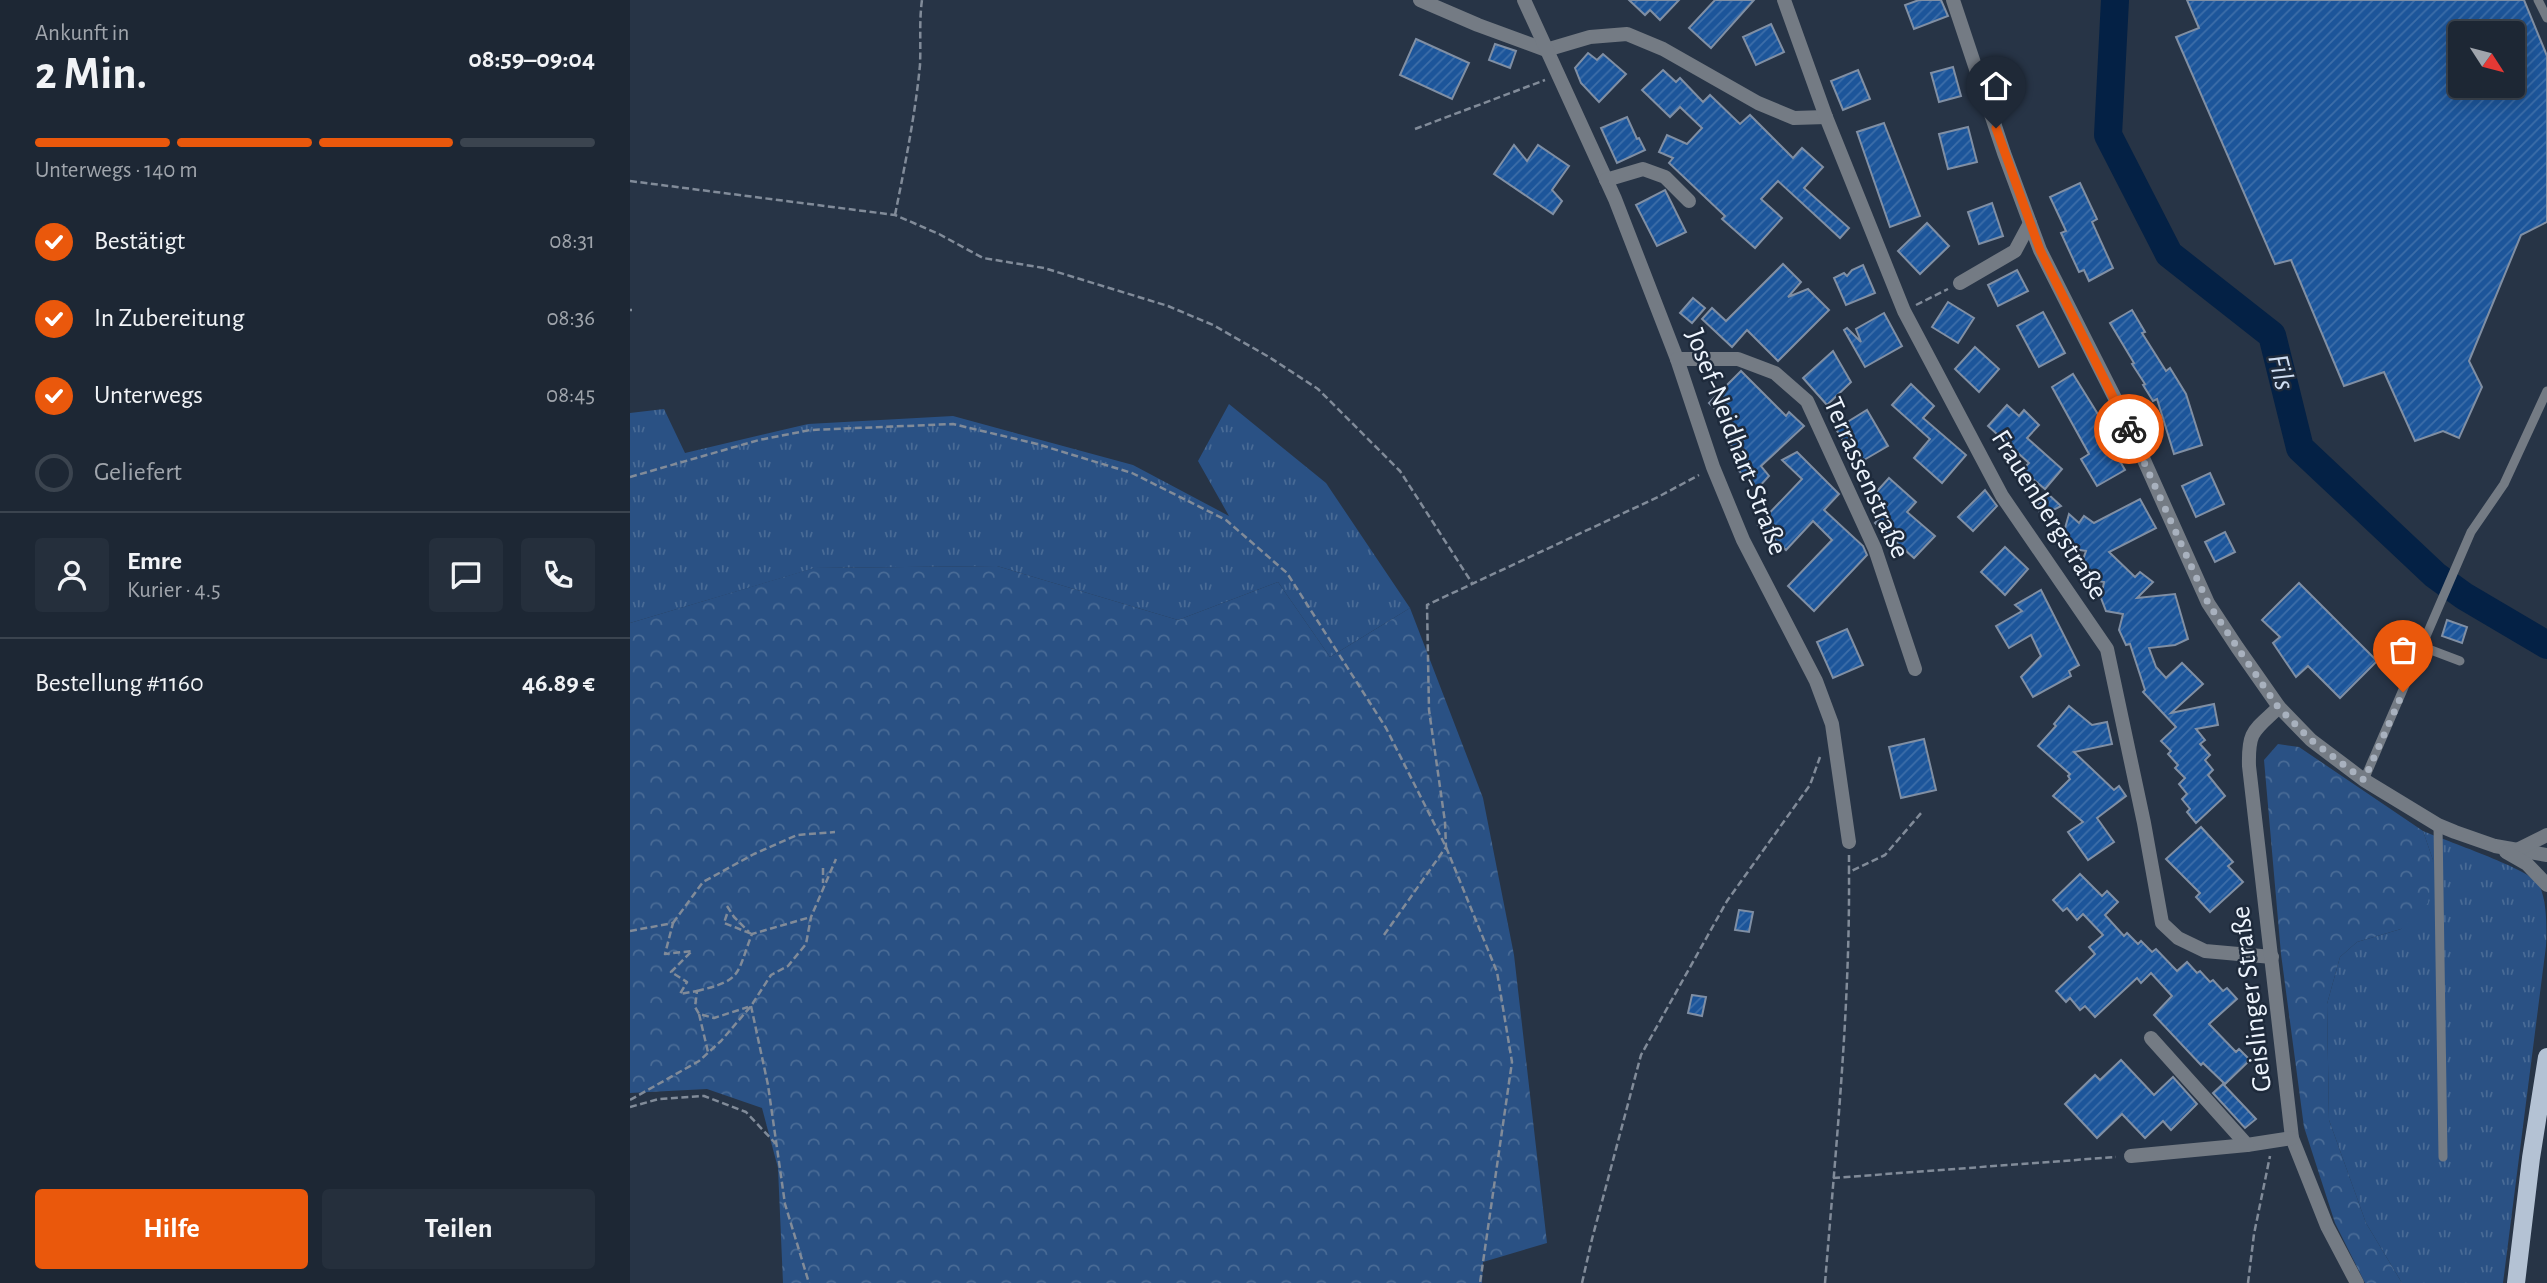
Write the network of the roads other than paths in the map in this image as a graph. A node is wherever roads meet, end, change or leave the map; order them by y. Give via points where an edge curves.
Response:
1 (1420, 0) edge
2 (1524, 0) edge
3 (1784, 0) edge
4 (1953, 0) edge
5 (2538, 0) edge
6 (2547, 18) edge
7 (1546, 50) junction
8 (1826, 117) junction
9 (1606, 180) junction
10 (1689, 201) dead end
11 (2030, 223) junction
12 (1956, 285) road end
13 (1677, 359) junction
14 (2547, 391) edge
15 (2423, 647) junction
16 (2460, 662) dead end
17 (1915, 670) dead end
18 (2278, 707) junction
19 (2364, 780) junction
20 (2438, 825) junction
21 (2547, 835) edge
22 (1849, 842) road end
23 (2495, 846) junction
24 (2517, 850) junction
25 (2547, 855) edge
26 (2547, 885) edge
27 (2272, 957) junction
28 (2151, 1038) dead end
29 (2547, 1057) edge
30 (2292, 1138) junction
31 (2247, 1145) junction
32 (2132, 1156) road end
33 (2443, 1157) dead end
34 (2357, 1283) edge
35 (2516, 1283) edge

1 - 7 street
2 - 7 street, Josef-Neidhart-Straße
3 - 8 street, Frauenbergstraße
4 - 11 street
5 - 6 lane
7 - 8 street via 1590,37 1627,34 1663,49 1758,103 1794,118
7 - 9 street, Josef-Neidhart-Straße
8 - 27 street, Frauenbergstraße via 1904,311 2002,496 2107,649 2162,923 2178,938 2205,951
9 - 10 street via 1643,169 1665,177
9 - 13 street, Josef-Neidhart-Straße
11 - 12 street via 2015,251
11 - 18 street via 2208,603
13 - 17 street, Terrassenstraße via 1738,359 1775,373 1807,401 1875,549
13 - 22 street, Josef-Neidhart-Straße via 1743,540 1816,681 1832,724
14 - 15 lane via 2504,484 2471,532
15 - 16 lane
15 - 19 lane
18 - 19 street via 2311,740
18 - 27 street, Geislinger Straße via 2249,743
19 - 20 street
20 - 23 street
20 - 33 lane
21 - 24 street
23 - 24 street
23 - 26 street via 2527,864
24 - 25 street
27 - 30 street, Geislinger Straße
28 - 31 street
29 - 35 main road
30 - 31 street
30 - 34 street, Geislinger Straße via 2327,1227
31 - 32 street

